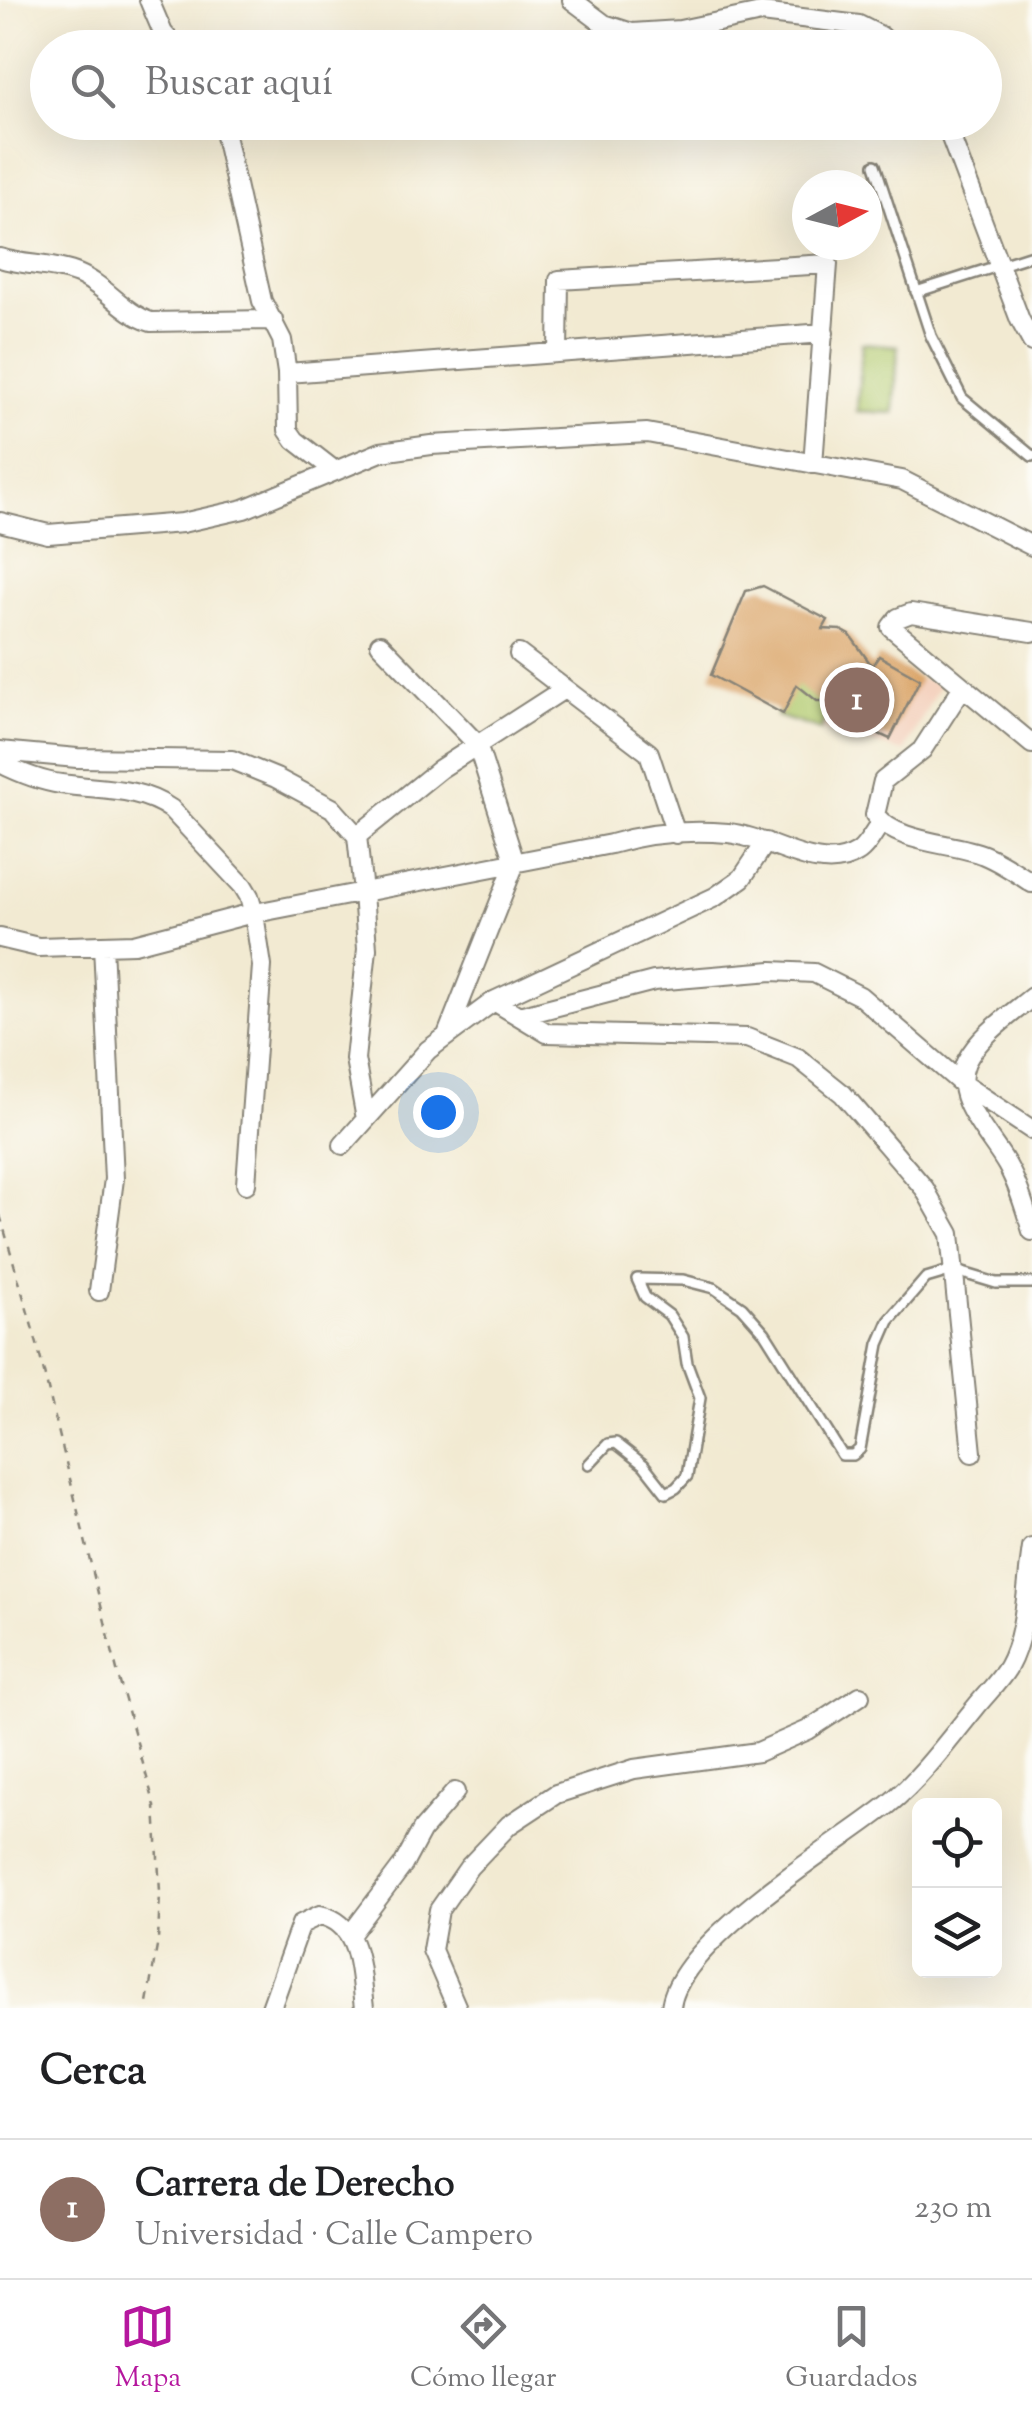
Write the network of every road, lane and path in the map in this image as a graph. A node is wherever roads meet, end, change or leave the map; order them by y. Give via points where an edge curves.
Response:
1 (150, 0) edge
2 (572, 0) edge
3 (162, 30) edge
4 (623, 30) edge
5 (680, 30) edge
6 (869, 30) edge
7 (226, 140) edge
8 (952, 140) edge
9 (874, 165) dead end
10 (1032, 255) edge
11 (0, 258) edge
12 (1000, 266) junction
13 (916, 292) junction
14 (273, 320) junction
15 (824, 333) junction
16 (1032, 342) edge
17 (558, 353) junction
18 (287, 373) junction
19 (1032, 456) edge
20 (813, 464) junction
21 (334, 471) junction
22 (0, 522) edge
23 (1032, 546) edge
24 (1032, 632) edge
25 (380, 644) dead end
26 (519, 654) dead end
27 (962, 688) junction
28 (564, 689) junction
29 (476, 744) junction
30 (1032, 744) edge
31 (0, 751) edge
32 (0, 764) edge
33 (881, 822) junction
34 (676, 834) junction
35 (357, 836) junction
36 (766, 842) junction
37 (514, 863) junction
38 (1032, 882) edge
39 (363, 892) junction
40 (254, 914) junction
41 (0, 938) edge
42 (104, 945) junction
43 (1032, 996) edge
44 (494, 1000) junction
45 (519, 1016) junction
46 (446, 1036) junction
47 (961, 1082) junction
48 (366, 1119) junction
49 (1032, 1130) edge
50 (343, 1144) dead end
51 (246, 1184) dead end
52 (0, 1215) edge
53 (1032, 1231) edge
54 (953, 1270) junction
55 (1032, 1283) edge
56 (99, 1291) dead end
57 (972, 1453) dead end
58 (589, 1464) dead end
59 (1032, 1548) edge
60 (860, 1696) dead end
61 (455, 1792) dead end
62 (352, 1934) junction
63 (146, 2008) edge
64 (271, 2008) edge
65 (364, 2008) edge
66 (457, 2008) edge
67 (671, 2008) edge

1 - 3 street
2 - 4 street
5 - 6 street via 761,13
7 - 14 street via 262,301
8 - 12 street
9 - 13 lane
10 - 12 lane
11 - 14 street via 75,272 151,322
12 - 13 lane
12 - 16 street
13 - 19 lane via 962,398
14 - 18 street
15 - 17 street
15 - 17 street via 828,264 558,280
15 - 20 street
17 - 18 street
18 - 21 street via 288,430
20 - 21 street via 647,433 430,445 381,452
20 - 23 street via 902,480
21 - 22 street via 244,509 182,523 48,534
24 - 27 street via 947,616 898,618 891,626
25 - 29 street
26 - 28 street
27 - 30 street
27 - 33 street via 922,750 884,781 876,815
28 - 29 street
28 - 34 street via 649,754
29 - 35 street
29 - 37 street
31 - 35 street via 232,760 332,808
32 - 40 street via 59,784 157,799 243,886
33 - 36 street via 858,853 834,858 813,861
33 - 38 street via 988,856
34 - 36 street via 730,833
34 - 37 street via 645,834
35 - 39 street
36 - 44 street via 742,878 715,897
37 - 39 street
37 - 46 street
39 - 40 street
39 - 48 street via 367,949 354,1059
40 - 42 street via 134,944
40 - 51 street via 262,966
41 - 42 street via 38,947
42 - 56 street via 114,1179
43 - 47 street via 984,1038 966,1061
44 - 45 street
44 - 46 street
45 - 47 street via 654,981 814,973 860,996
45 - 54 street via 547,1032 747,1038 798,1058 843,1094 924,1188 950,1234
46 - 48 street
47 - 49 street
47 - 53 street via 1008,1166
48 - 50 street
52 - 63 path via 155,1806 159,1924
54 - 55 lane
54 - 57 street
54 - 58 lane via 926,1278 889,1321 860,1449 853,1455 834,1446 742,1307 714,1288 636,1279 683,1337 700,1398 688,1476 666,1492 616,1442
59 - 67 street via 1008,1667 891,1802 767,1891 717,1937 676,1987
60 - 66 street via 758,1752 634,1769 556,1794 508,1824 439,1910 432,1950
61 - 62 street
62 - 64 street via 338,1918 320,1915 301,1924
62 - 65 street

